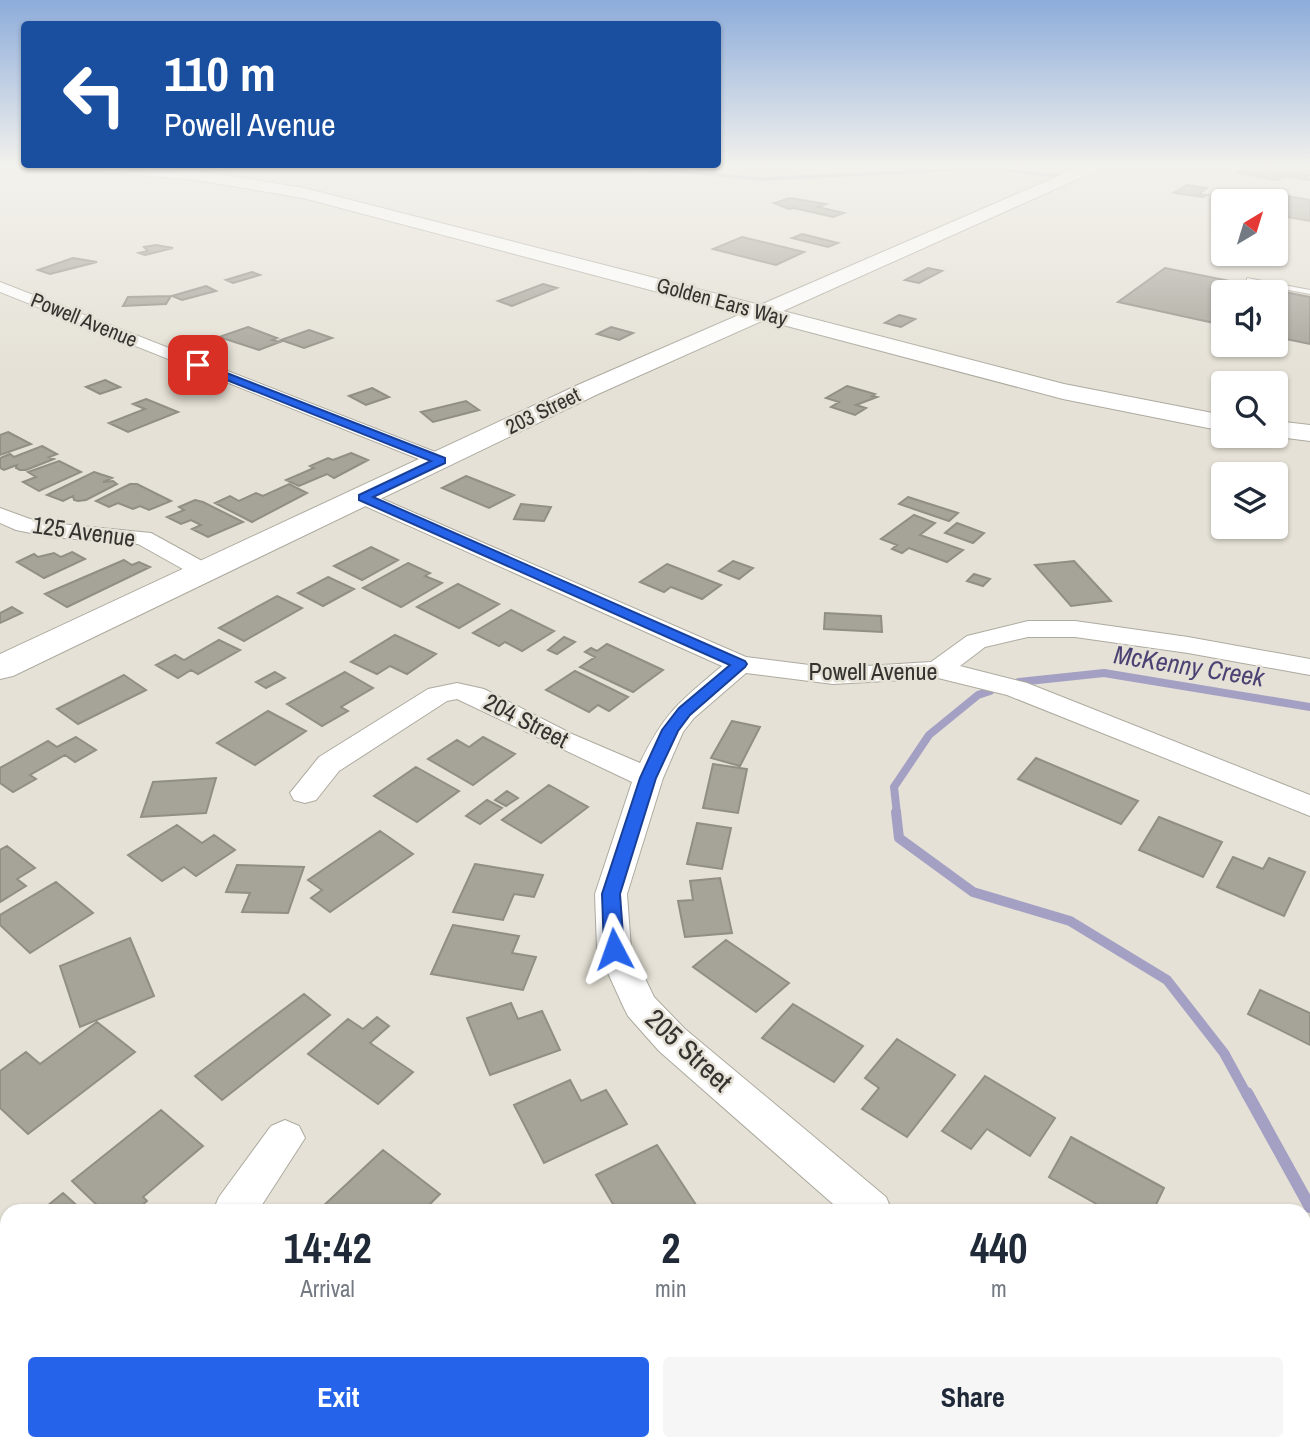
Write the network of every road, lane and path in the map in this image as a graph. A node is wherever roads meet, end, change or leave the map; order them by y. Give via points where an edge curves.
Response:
1 (462, 235) edge
2 (938, 235) edge
3 (0, 287) edge
4 (1288, 288) edge
5 (1310, 292) edge
6 (762, 312) junction
7 (1211, 421) edge
8 (1288, 430) edge
9 (1310, 433) edge
10 (441, 461) junction
11 (363, 498) junction
12 (0, 515) edge
13 (205, 572) junction
14 (740, 664) junction
15 (1310, 667) edge
16 (0, 668) edge
17 (938, 670) junction
18 (648, 778) junction
19 (305, 793) dead end
20 (1310, 806) edge
21 (285, 1138) dead end
22 (239, 1204) edge
23 (863, 1204) edge

1 - 6 main road, Golden Ears Way
2 - 6 main road, 203 Street
3 - 10 street, Powell Avenue
4 - 5 lane
6 - 7 main road, Golden Ears Way via 1063,391
6 - 10 main road, 203 Street
8 - 9 main road
10 - 11 main road, 203 Street
11 - 13 main road, 203 Street
11 - 14 street, Powell Avenue
12 - 13 street, 125 Avenue via 51,530 143,538
13 - 16 main road, 203 Street
14 - 17 street, Powell Avenue via 833,676
14 - 18 street, 205 Street via 684,712 670,730
15 - 17 street via 1075,629 1028,629 976,641
17 - 20 street, Powell Avenue via 1017,690
18 - 19 street, 204 Street via 457,691 438,695 329,764
18 - 23 street, 205 Street via 611,894 614,949 641,1006 672,1040
21 - 22 street

